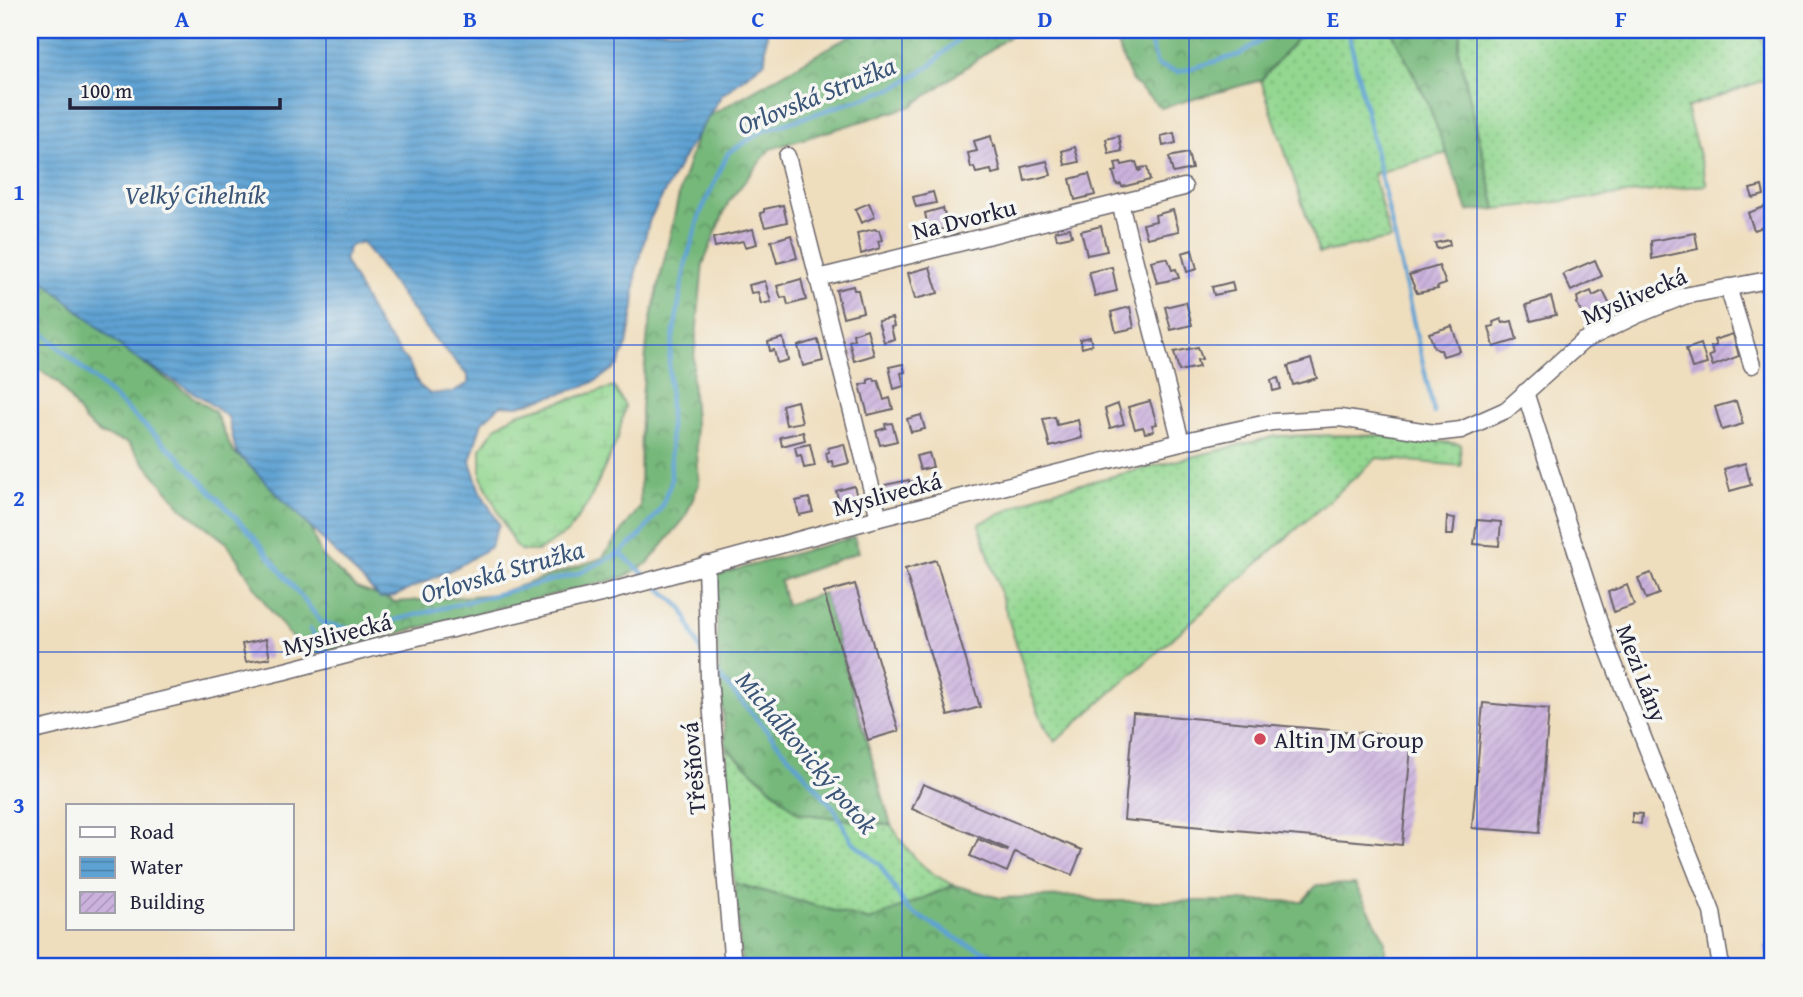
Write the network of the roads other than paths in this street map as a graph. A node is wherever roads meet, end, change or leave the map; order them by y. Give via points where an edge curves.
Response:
1 (787, 156) dead end
2 (1184, 187) dead end
3 (1120, 203) junction
4 (818, 278) junction
5 (1773, 279) edge
6 (1728, 287) junction
7 (1752, 365) dead end
8 (1525, 392) junction
9 (1181, 442) junction
10 (879, 518) junction
11 (706, 564) junction
12 (30, 732) edge
13 (733, 967) edge
14 (1721, 967) edge

1 - 4 street
2 - 3 street, Na Dvorku
3 - 4 street, Na Dvorku
3 - 9 street
4 - 10 street
5 - 6 street, Myslivecká
6 - 7 street
6 - 8 street, Myslivecká via 1684,296 1583,341
8 - 9 street, Myslivecká via 1506,410 1461,430 1434,433 1340,418 1272,422
8 - 14 street, Mezi Lány via 1606,643 1712,912
9 - 10 street, Myslivecká
10 - 11 street, Myslivecká
11 - 12 street, Myslivecká via 601,594
11 - 13 street, Třešňová via 709,678

